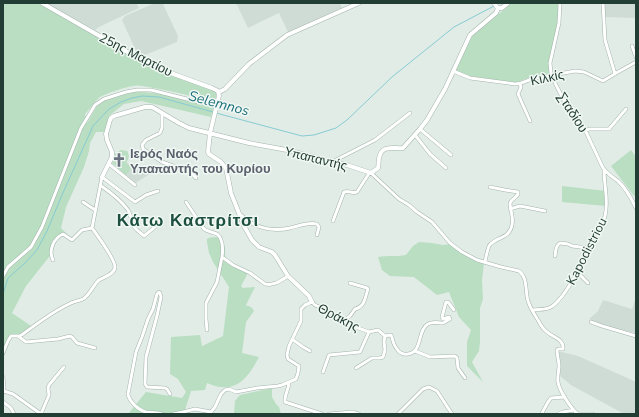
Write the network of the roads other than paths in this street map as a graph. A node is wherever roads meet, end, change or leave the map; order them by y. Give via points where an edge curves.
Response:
1 (42, 3) edge
2 (359, 3) edge
3 (508, 3) edge
4 (560, 3) edge
5 (602, 3) edge
6 (496, 6) edge
7 (632, 46) dead end
8 (636, 57) edge
9 (636, 62) edge
10 (453, 71) junction
11 (615, 74) junction
12 (552, 76) junction
13 (520, 84) junction
14 (219, 92) junction
15 (217, 106) junction
16 (626, 109) dead end
17 (162, 112) junction
18 (410, 113) dead end
19 (530, 121) dead end
20 (420, 130) junction
21 (585, 130) junction
22 (210, 133) junction
23 (415, 135) junction
24 (451, 155) dead end
25 (332, 162) junction
26 (109, 164) junction
27 (446, 168) dead end
28 (604, 170) junction
29 (371, 172) junction
30 (102, 177) junction
31 (196, 178) dead end
32 (100, 185) junction
33 (135, 185) dead end
34 (490, 187) dead end
35 (158, 191) dead end
36 (83, 202) dead end
37 (186, 202) dead end
38 (635, 202) edge
39 (636, 208) edge
40 (510, 209) junction
41 (96, 210) junction
42 (545, 211) dead end
43 (240, 215) junction
44 (333, 221) dead end
45 (156, 226) dead end
46 (92, 228) junction
47 (317, 235) dead end
48 (588, 248) junction
49 (555, 256) dead end
50 (222, 257) junction
51 (53, 260) dead end
52 (485, 262) junction
53 (576, 272) junction
54 (3, 276) edge
55 (288, 276) junction
56 (350, 282) dead end
57 (588, 283) dead end
58 (312, 302) junction
59 (454, 310) dead end
60 (533, 310) junction
61 (341, 320) junction
62 (592, 322) dead end
63 (207, 330) dead end
64 (369, 332) junction
65 (18, 336) junction
66 (385, 336) junction
67 (636, 336) edge
68 (292, 340) junction
69 (95, 348) dead end
70 (310, 351) dead end
71 (415, 351) junction
72 (3, 353) edge
73 (64, 367) dead end
74 (356, 368) dead end
75 (323, 372) dead end
76 (3, 377) edge
77 (465, 378) dead end
78 (289, 382) junction
79 (3, 392) edge
80 (170, 394) dead end
81 (565, 397) junction
82 (3, 402) edge
83 (574, 410) junction
84 (542, 413) dead end
85 (14, 414) edge
86 (41, 414) edge
87 (162, 414) edge
88 (173, 414) edge
89 (322, 414) edge
90 (329, 414) edge
91 (360, 414) edge
92 (398, 414) edge
93 (452, 414) edge
94 (558, 414) edge
95 (578, 414) edge
96 (593, 414) edge

1 - 14 street, 25ης Μαρτίου via 138,58
2 - 14 street via 287,35
3 - 6 street via 502,8
4 - 12 street, Σταδίου via 559,23 550,60
5 - 11 street via 606,40
6 - 10 street via 496,13 470,35
7 - 8 street
9 - 11 street, Κιλκίς
10 - 13 street, Κιλκίς via 470,78
10 - 20 street
11 - 12 street, Κιλκίς via 603,81 577,71
12 - 13 street, Κιλκίς
12 - 21 street, Σταδίου via 569,110
13 - 19 street via 518,94
14 - 15 street
15 - 22 street
15 - 54 street via 151,90 126,92 104,99 95,105 80,128 42,228 32,247 8,267
16 - 21 street via 608,129
17 - 22 street, Υπαπαντής via 189,128
17 - 26 street, Υπαπαντής via 148,106 111,118 106,134 113,155
17 - 31 street via 160,133 146,140 142,145 143,149 162,162 190,172
18 - 25 street via 376,140
20 - 23 street
20 - 24 street
21 - 28 street, Σταδίου
22 - 25 street, Υπαπαντής
22 - 43 street via 208,152 226,168 231,193
23 - 27 street via 430,154
23 - 29 street via 403,148 383,150 378,168
25 - 29 street, Υπαπαντής
26 - 30 street, Υπαπαντής
26 - 33 street
28 - 38 street, Σταδίου via 620,183
28 - 48 street, Kapodistriou via 605,216
29 - 44 street via 357,192 344,192
29 - 52 street via 399,199 432,222 455,247
30 - 32 street, Υπαπαντής
30 - 35 street via 135,202 146,194
32 - 41 street, Υπαπαντής
32 - 45 street via 127,209 136,230 144,236
34 - 40 street via 518,192 511,200
36 - 41 street
37 - 50 street via 204,229 218,236 222,244
38 - 39 street, Σταδίου
40 - 42 street via 520,206
40 - 52 street via 513,220 511,230 490,245
41 - 46 street, Υπαπαντής
43 - 47 street via 249,223 269,229 317,224
43 - 55 street via 252,240 259,247 272,252
46 - 51 street via 82,230 72,240 63,234 60,236 52,245
46 - 65 street via 108,250 115,265 114,271 95,284 85,297 60,308
48 - 49 street via 560,243 556,246
48 - 53 street, Kapodistriou
50 - 55 street via 265,284 272,285
50 - 63 street via 217,282 206,303
52 - 60 street via 521,273
53 - 57 street
53 - 60 street, Kapodistriou via 554,305 547,309
55 - 58 street
56 - 61 street via 368,289 360,308 355,308 348,318
58 - 61 street, Θράκης
58 - 68 street via 302,309 301,323
59 - 71 street via 447,301 442,317 450,318 444,323 432,322 425,326
60 - 81 street via 545,330 563,344 563,349 557,350 558,379
61 - 64 street, Θράκης
62 - 67 street
64 - 66 street via 378,330
64 - 75 street, Θράκης via 360,352 329,355
65 - 69 street via 26,342 70,336 78,343
65 - 72 street via 10,338
66 - 71 street via 391,335 396,348 403,354
66 - 74 street via 382,357 372,358
68 - 70 street
68 - 78 street via 288,348 288,357 299,368 296,378
71 - 77 street via 430,357 455,356 458,368
73 - 86 street via 49,386 50,395
76 - 79 street
78 - 88 street via 280,386 236,392 225,390 211,412 195,409
78 - 89 street via 285,402
79 - 86 street via 13,394
80 - 87 street via 165,388 147,387 145,384 146,358 161,297 158,292 136,352 128,394 130,400 142,410
81 - 83 street
81 - 84 street via 551,398
82 - 85 street
83 - 94 street
83 - 95 street
90 - 91 street
92 - 93 street via 423,389 429,387 437,391
95 - 96 street

